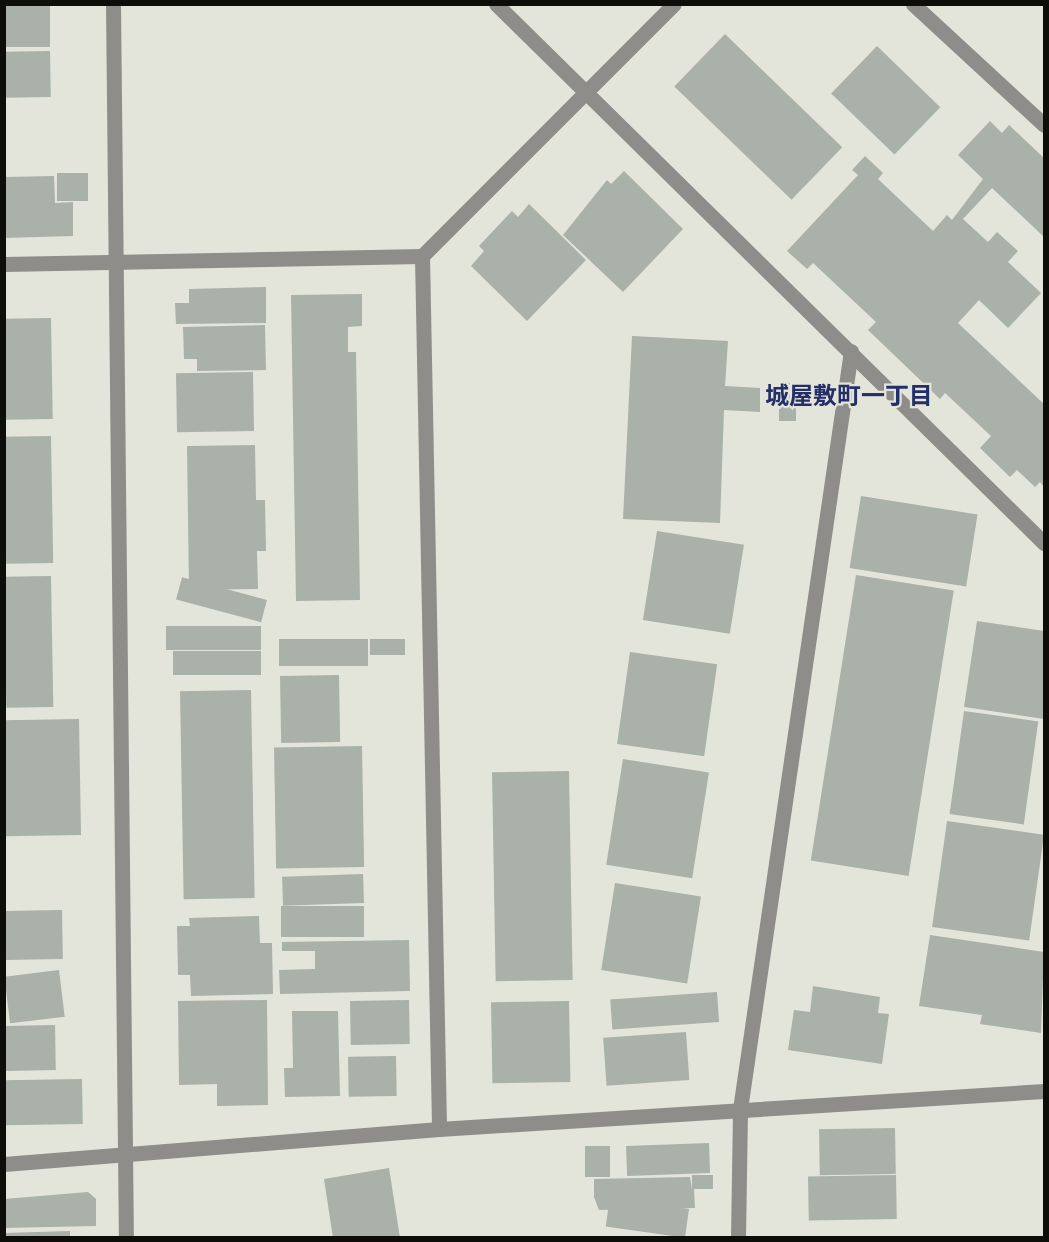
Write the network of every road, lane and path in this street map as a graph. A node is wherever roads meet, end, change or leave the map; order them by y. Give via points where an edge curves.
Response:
1 (113, 4) edge
2 (496, 4) edge
3 (674, 4) edge
4 (913, 4) edge
5 (586, 94) junction
6 (1044, 125) edge
7 (422, 256) junction
8 (118, 262) junction
9 (4, 264) edge
10 (851, 351) junction
11 (1044, 543) edge
12 (1044, 1091) edge
13 (740, 1109) junction
14 (439, 1129) junction
15 (126, 1158) junction
16 (4, 1164) edge
17 (126, 1238) edge
18 (738, 1238) edge

1 - 8 street
2 - 5 street
3 - 5 street
4 - 6 street
5 - 7 street
5 - 10 street
7 - 8 street
7 - 14 street
8 - 9 street
8 - 15 street
10 - 11 street
10 - 13 street
12 - 13 street
13 - 14 street
13 - 18 street
14 - 15 street
15 - 16 street
15 - 17 street

